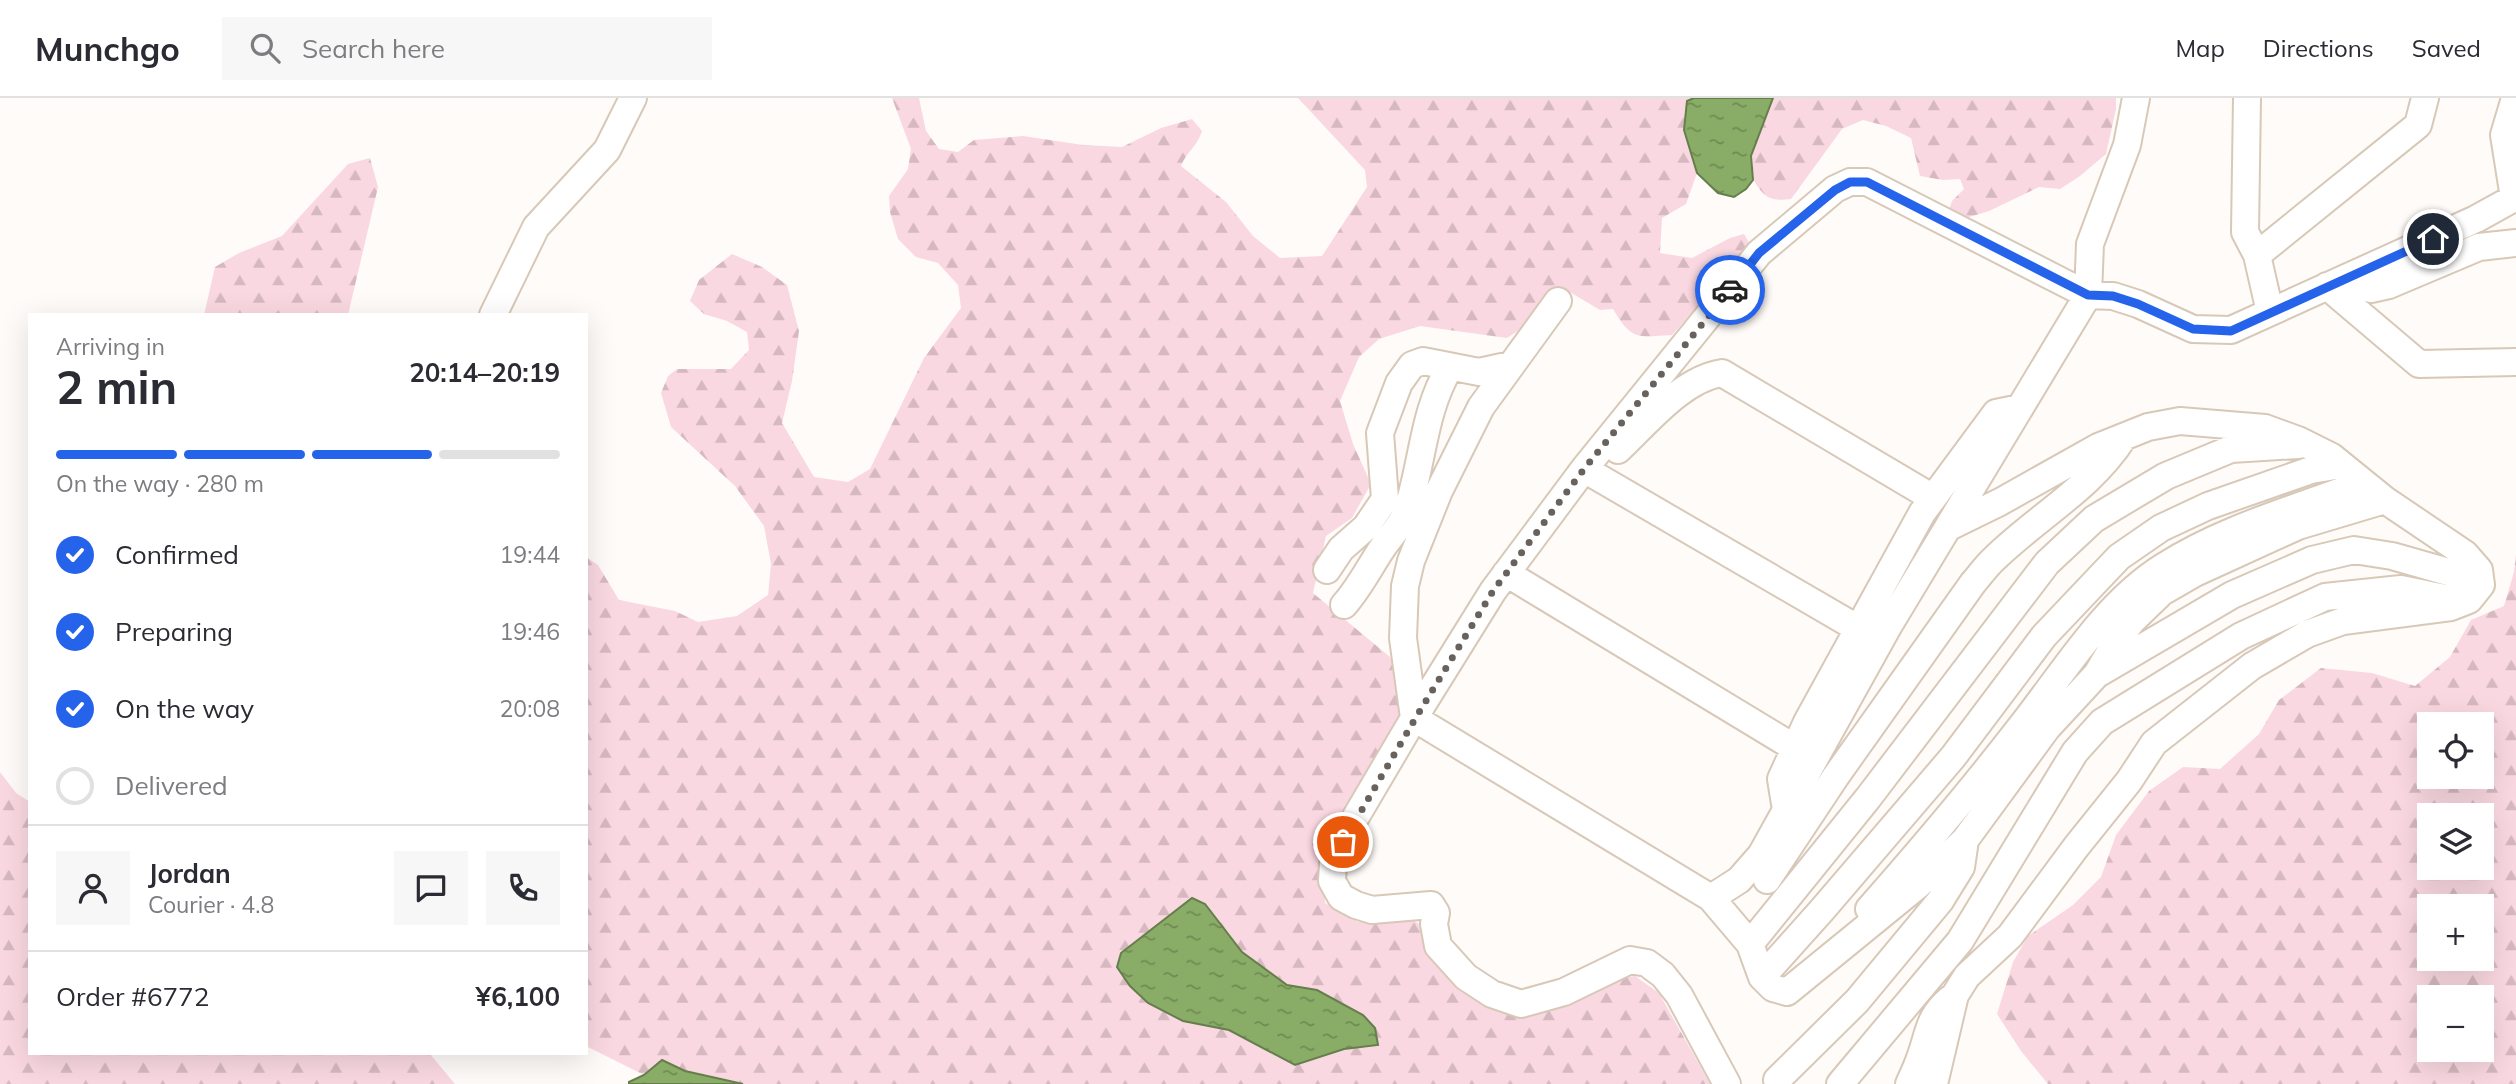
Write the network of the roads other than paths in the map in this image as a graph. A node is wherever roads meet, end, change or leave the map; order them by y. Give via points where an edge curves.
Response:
1 (633, 98) edge
2 (2136, 98) edge
3 (2247, 98) edge
4 (2408, 98) edge
5 (2425, 98) edge
6 (2515, 98) edge
7 (2418, 125) junction
8 (2515, 197) edge
9 (2516, 243) edge
10 (2257, 255) junction
11 (2336, 282) junction
12 (2088, 295) junction
13 (1558, 301) dead end
14 (2270, 312) junction
15 (494, 313) edge
16 (2516, 362) edge
17 (1511, 365) junction
18 (1450, 367) junction
19 (2020, 408) junction
20 (2124, 436) junction
21 (2307, 444) junction
22 (2342, 465) junction
23 (1584, 469) junction
24 (2364, 483) junction
25 (1933, 498) junction
26 (2385, 500) junction
27 (1949, 527) junction
28 (1327, 570) dead end
29 (1506, 573) junction
30 (2480, 581) junction
31 (2462, 603) junction
32 (1344, 605) dead end
33 (1857, 628) junction
34 (2097, 674) junction
35 (1415, 719) junction
36 (1795, 748) junction
37 (1786, 810) junction
38 (1965, 840) junction
39 (1767, 880) dead end
40 (1711, 898) junction
41 (1870, 925) junction
42 (1750, 944) junction
43 (1762, 977) junction
44 (1955, 995) junction
45 (1777, 1080) dead end
46 (1727, 1084) edge
47 (1840, 1084) edge
48 (1909, 1084) edge
49 (1934, 1084) edge

1 - 15 street via 607,150 536,227
2 - 12 street via 2127,145 2090,244
3 - 10 street via 2245,232
4 - 7 street
5 - 7 street
6 - 8 street via 2504,135
7 - 10 street
8 - 11 street
9 - 11 street via 2479,247 2371,289
10 - 14 street
11 - 14 street
11 - 16 street via 2419,365
12 - 14 street via 2138,304 2193,329 2231,331
12 - 19 street
12 - 23 street via 1867,182 1850,182 1759,253
13 - 17 street
17 - 18 street via 1479,372
17 - 35 street via 1475,419 1411,561 1403,638
18 - 28 street via 1423,361 1412,365 1399,383 1380,433 1385,499
18 - 32 street via 1437,387 1401,526
19 - 25 street via 1996,413
19 - 27 street
20 - 21 street via 2180,421 2264,428
20 - 27 street
20 - 39 street via 2111,458 1995,558 1973,583
21 - 22 street
21 - 42 street via 2231,449 2166,476 2095,519 2047,564
22 - 24 street
22 - 43 street via 2311,470 2208,506 2161,528 2119,557 2044,636 1953,757
23 - 25 street via 1607,460 1685,388 1707,375 1722,373
23 - 29 street
23 - 33 street
24 - 26 street
24 - 41 street via 2233,531 2163,567 2125,598 1869,909 1865,917
25 - 33 street
26 - 30 street via 2465,554 2479,570
26 - 34 street via 2298,526 2195,573 2162,593 2132,621
27 - 37 street
29 - 35 street
29 - 36 street
30 - 31 street via 2469,600
30 - 34 street via 2392,555 2354,551 2312,560 2232,594
31 - 44 street via 2343,621 2307,634 2252,666 2154,743 2010,936 1967,976
31 - 47 street via 2401,589 2325,597 2241,636 2102,722 2075,751 1960,941
33 - 36 street
34 - 38 street via 2048,728
35 - 40 street
35 - 46 street via 1333,864 1332,881 1341,897 1372,909 1431,905 1436,913 1438,946 1465,977 1521,1004 1564,992 1630,960 1647,962 1679,995
36 - 37 street via 1781,779
37 - 40 street via 1761,855 1739,880
38 - 41 street
38 - 45 street via 1961,867 1932,912 1857,1001
40 - 42 street
41 - 43 street via 1787,992 1773,988
42 - 43 street
44 - 48 street via 1927,1029
44 - 49 street

